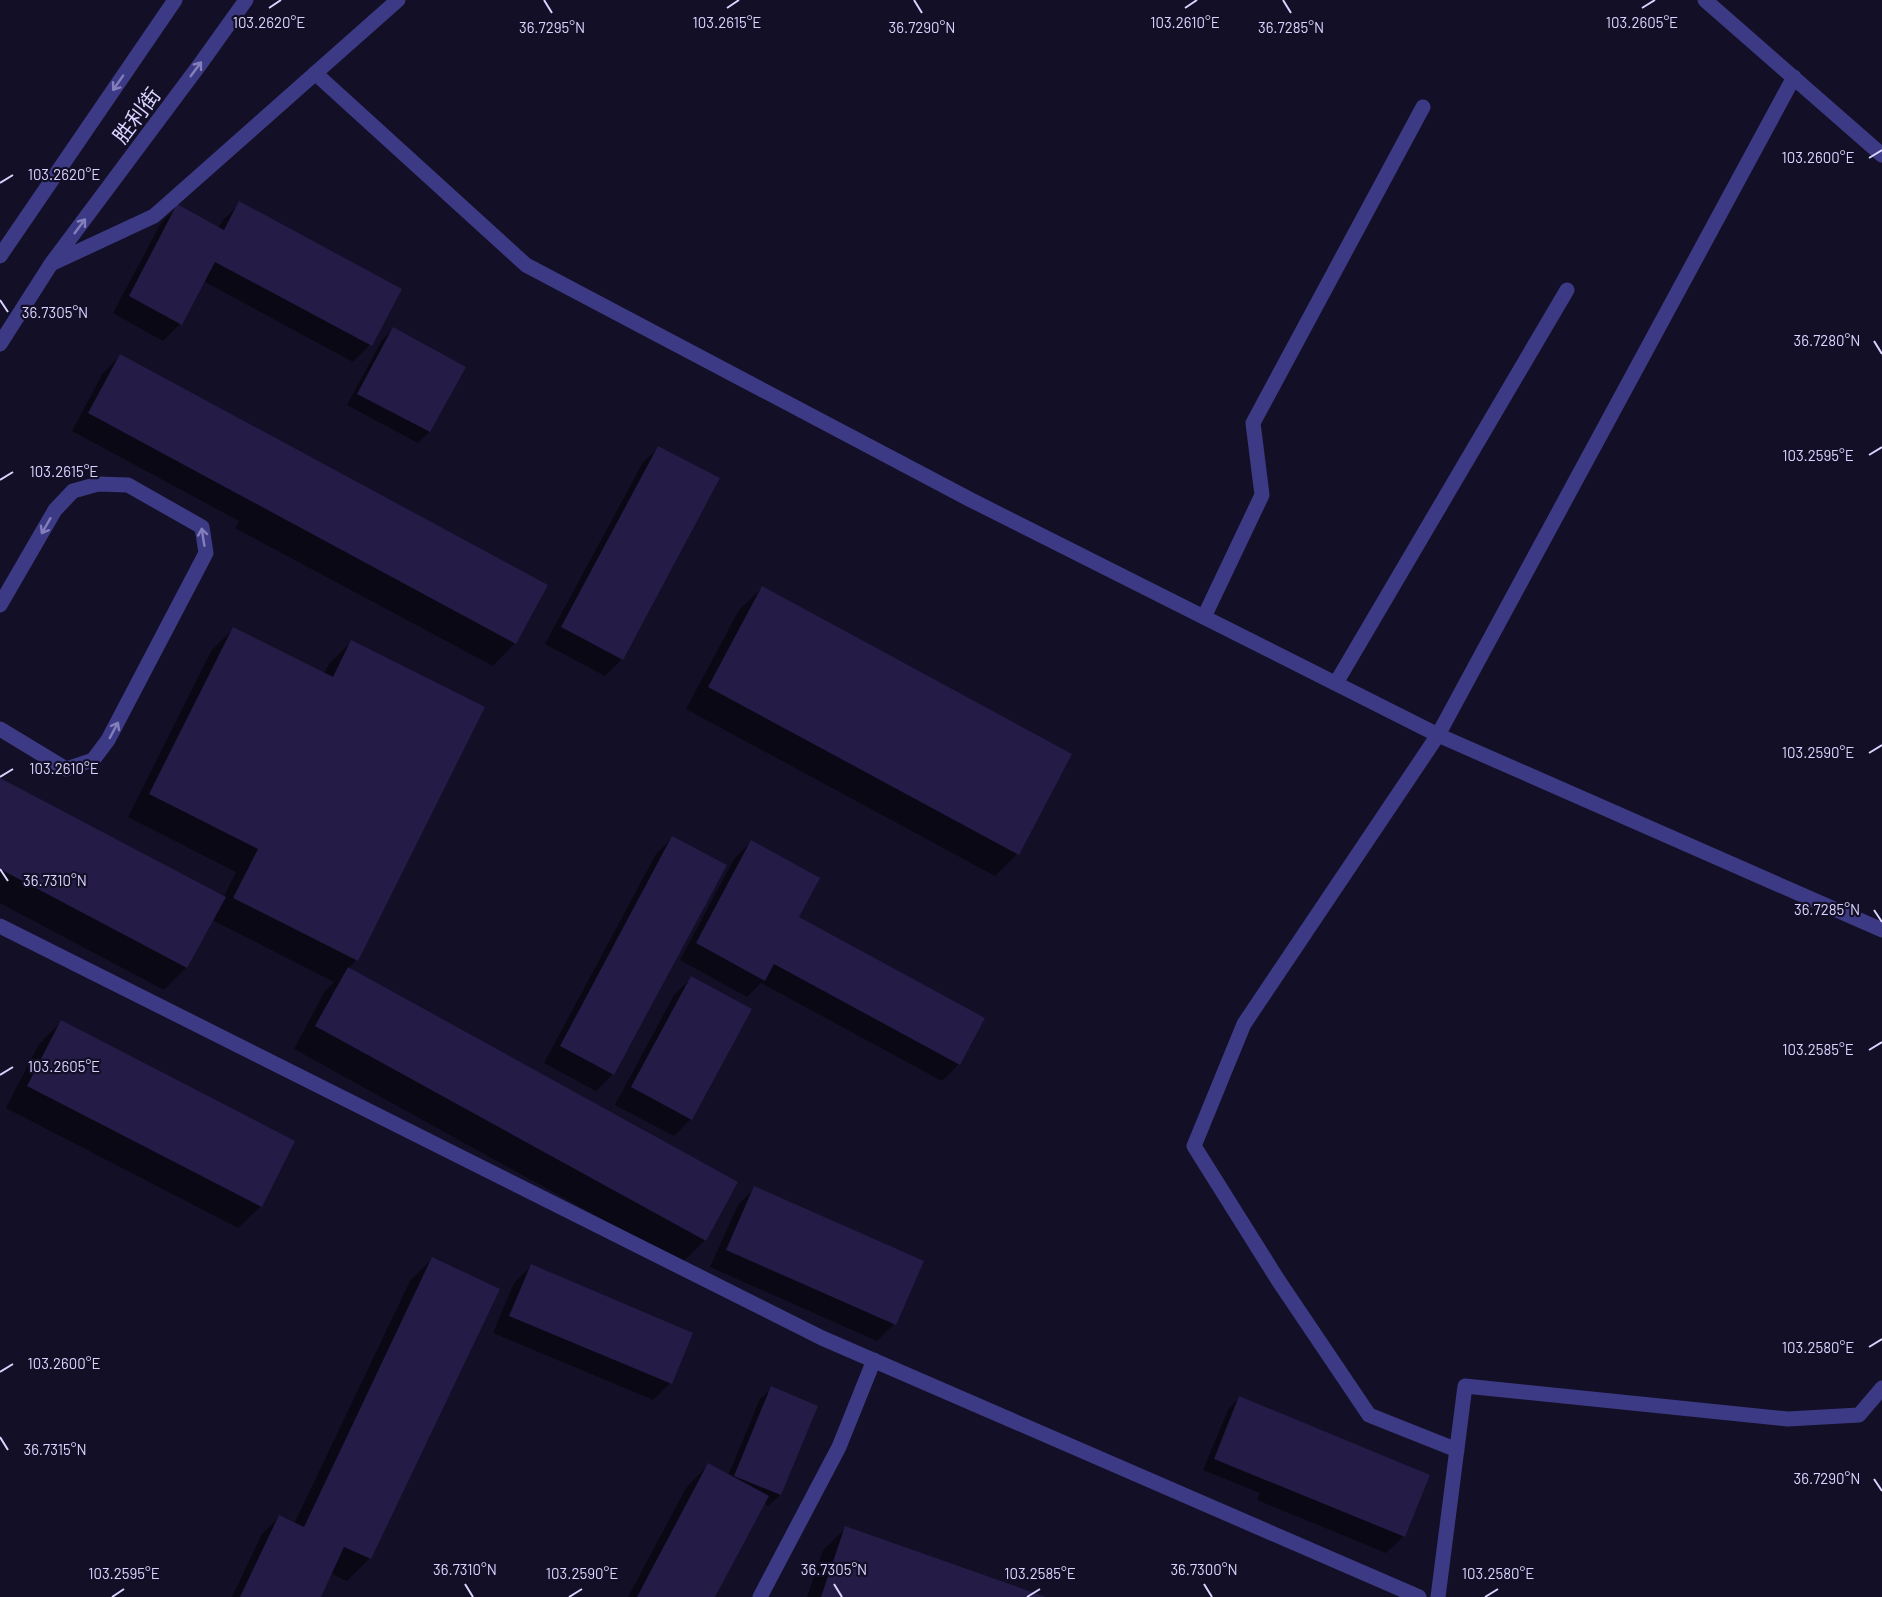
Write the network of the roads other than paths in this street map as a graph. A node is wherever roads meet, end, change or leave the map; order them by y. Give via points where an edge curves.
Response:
1 (175, 0) edge
2 (246, 0) edge
3 (398, 0) edge
4 (1706, 0) edge
5 (315, 73) junction
6 (1794, 77) junction
7 (1423, 107) dead end
8 (1882, 156) edge
9 (0, 256) edge
10 (51, 264) junction
11 (1567, 290) dead end
12 (0, 344) edge
13 (0, 605) edge
14 (1204, 617) junction
15 (1336, 684) junction
16 (0, 729) edge
17 (1438, 735) junction
18 (0, 926) edge
19 (1882, 930) edge
20 (874, 1360) junction
21 (1882, 1388) edge
22 (1457, 1450) junction
23 (760, 1597) edge
24 (1419, 1597) edge
25 (1438, 1597) edge

1 -> 9 street, 胜利街
10 -> 2 street, 胜利街
3 - 5 street
4 - 6 street
5 - 10 street via 154,216
5 - 14 street via 526,265 971,500
6 - 8 street
6 - 17 street
7 - 14 street via 1253,423 1262,495
10 - 12 street, 胜利街
11 - 15 street
16 -> 13 street via 66,769 93,760 108,740 206,553 202,527 128,485 98,484 73,491 55,510
14 - 15 street
15 - 17 street
17 - 19 street
17 - 22 street via 1244,1024 1194,1146 1369,1415
18 - 20 street via 811,1333
20 - 23 street via 839,1447
20 - 24 street
21 - 22 street via 1858,1415 1788,1419 1465,1386
22 - 25 street

